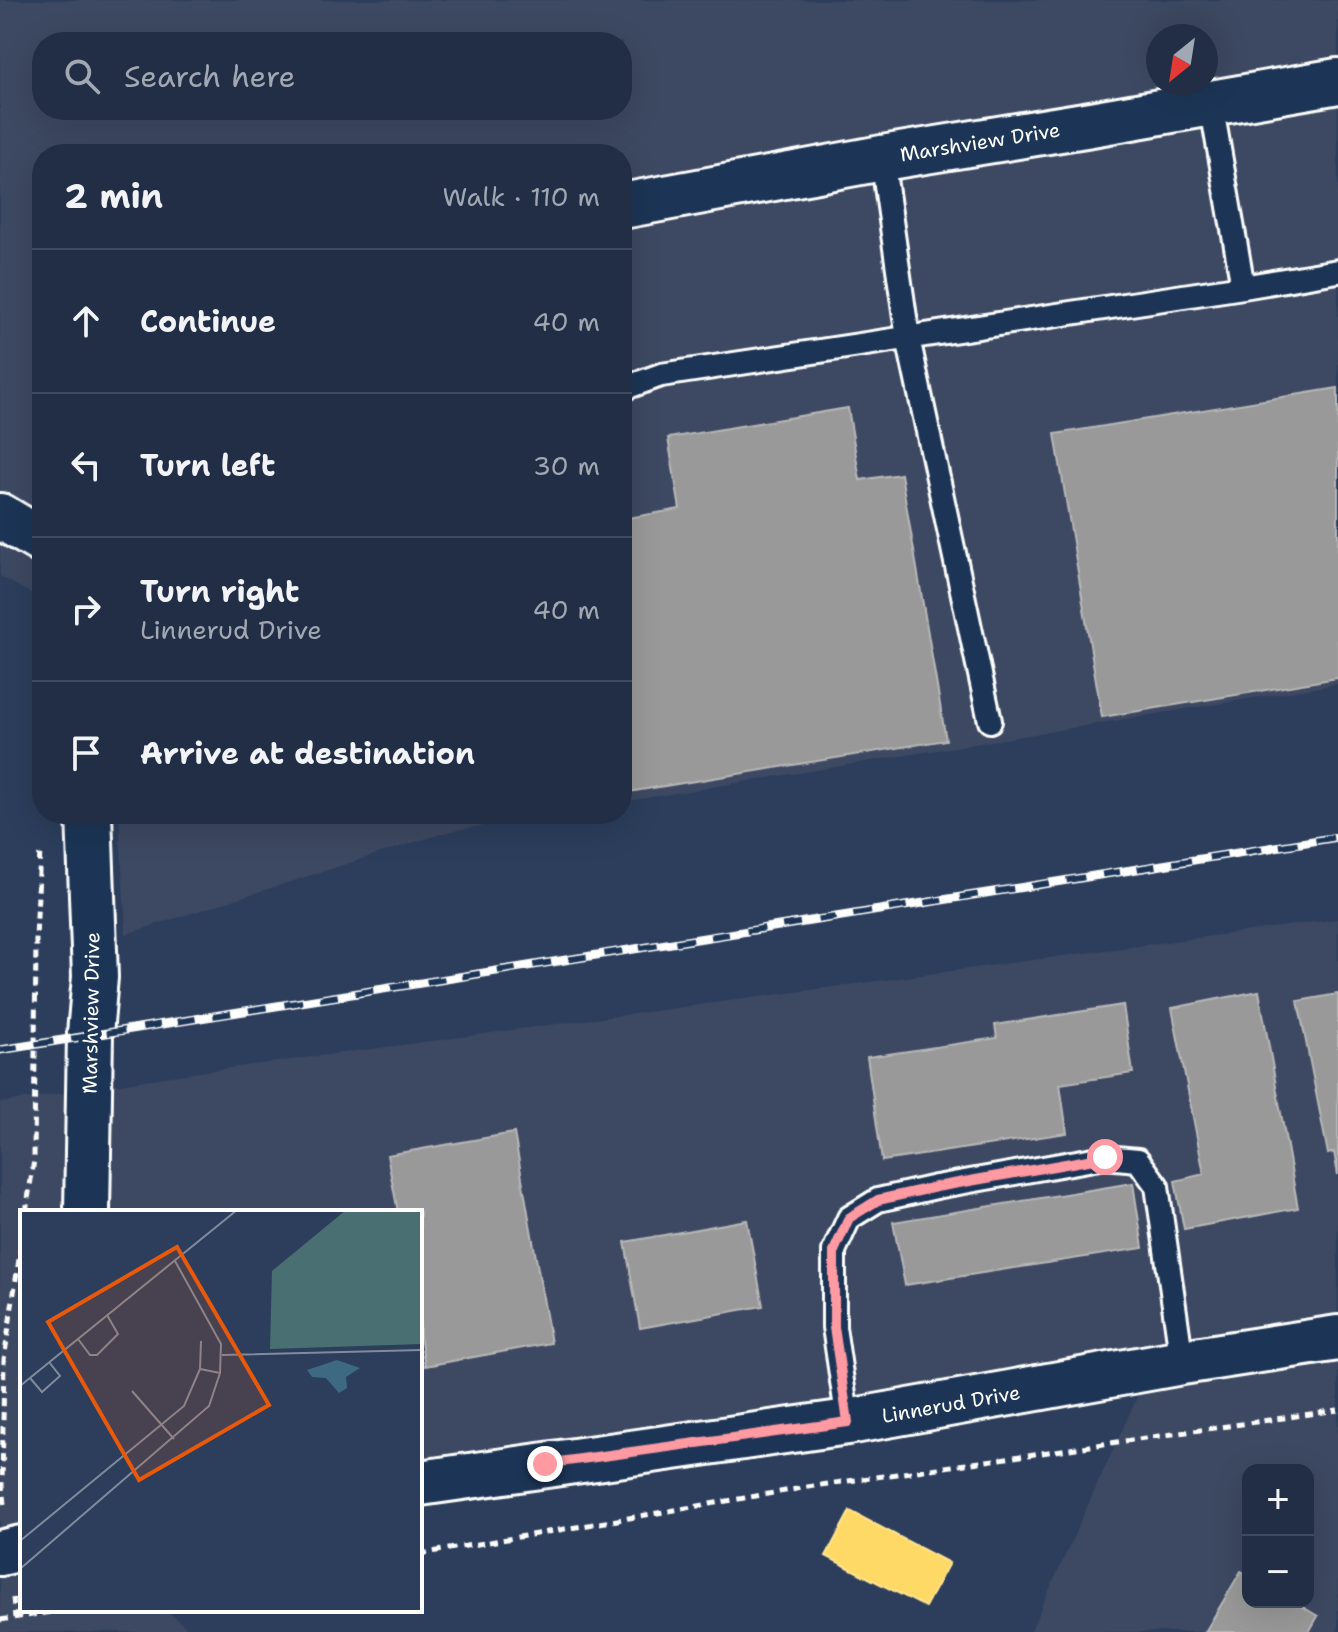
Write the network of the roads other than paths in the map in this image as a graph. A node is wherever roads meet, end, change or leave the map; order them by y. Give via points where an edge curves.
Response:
1 (1338, 81) edge
2 (1211, 103) junction
3 (882, 158) junction
4 (632, 204) edge
5 (1338, 271) edge
6 (1243, 287) junction
7 (908, 338) junction
8 (632, 385) edge
9 (0, 516) edge
10 (32, 535) edge
11 (990, 721) dead end
12 (89, 824) edge
13 (87, 1210) edge
14 (1338, 1338) edge
15 (1182, 1362) junction
16 (848, 1422) junction
17 (422, 1483) edge
18 (20, 1548) edge
19 (0, 1553) edge

1 - 2 street, Marshview Drive
2 - 3 street, Marshview Drive
2 - 6 lane
3 - 4 street, Marshview Drive
3 - 7 lane
5 - 6 lane
6 - 7 lane
7 - 8 lane via 661,375
7 - 11 lane
9 - 10 street
12 - 13 street, Marshview Drive via 95,977
14 - 15 street, Linnerud Drive
15 - 16 street, Linnerud Drive
15 - 16 lane via 1157,1186 1138,1160 1105,1157 936,1187 878,1200 849,1218 834,1251 834,1327
16 - 17 street, Linnerud Drive
18 - 19 street

